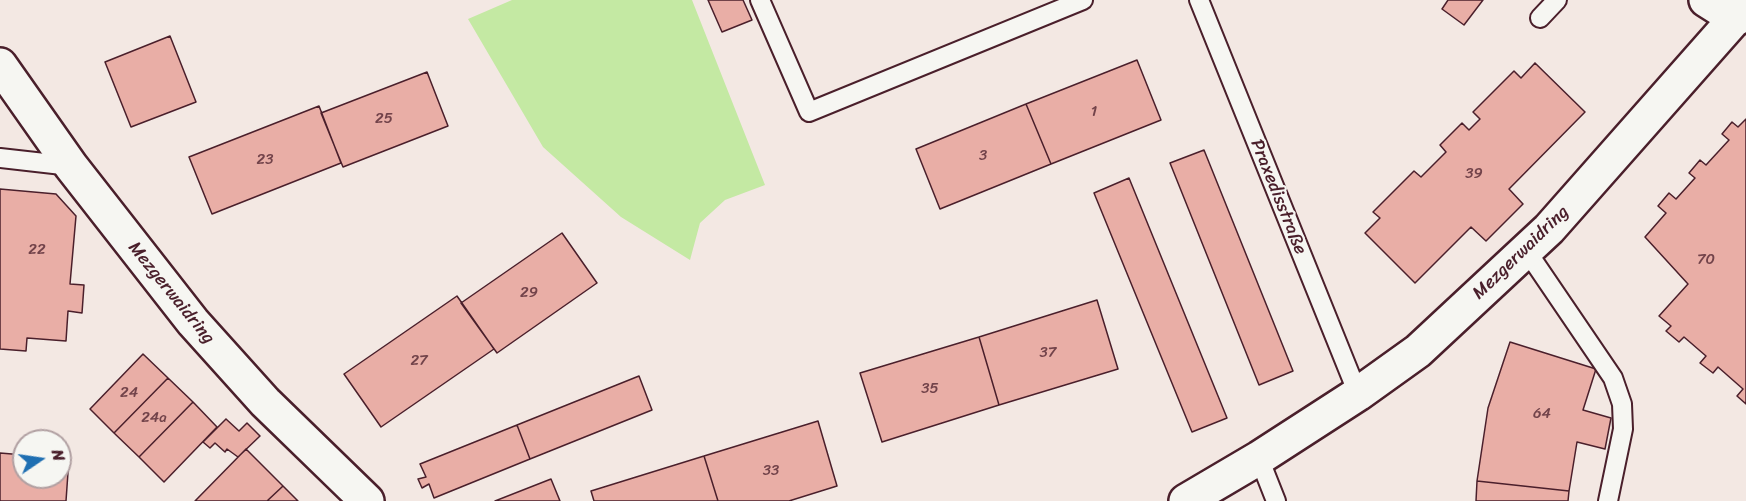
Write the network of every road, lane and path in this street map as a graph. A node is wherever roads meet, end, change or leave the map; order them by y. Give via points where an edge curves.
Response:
1 (760, 0) edge
2 (1083, 0) edge
3 (1199, 0) edge
4 (1557, 0) edge
5 (1706, 0) edge
6 (1741, 13) edge
7 (1540, 18) dead end
8 (0, 65) edge
9 (0, 158) edge
10 (71, 166) junction
11 (1526, 250) junction
12 (1358, 394) junction
13 (1259, 458) junction
14 (367, 501) edge
15 (1186, 501) edge
16 (1276, 501) edge
17 (1608, 501) edge

1 - 2 lane via 809,112
3 - 12 lane, Praxedisstraße
4 - 7 lane
5 - 6 street
6 - 11 street, Mezgerwaidring
8 - 10 street, Mezgerwaidring
9 - 10 lane
10 - 14 street, Mezgerwaidring via 193,322 264,402
11 - 12 street, Mezgerwaidring via 1418,351
11 - 17 lane via 1613,378 1622,404 1623,429
12 - 13 street, Mezgerwaidring
13 - 15 street, Mezgerwaidring
13 - 16 lane

